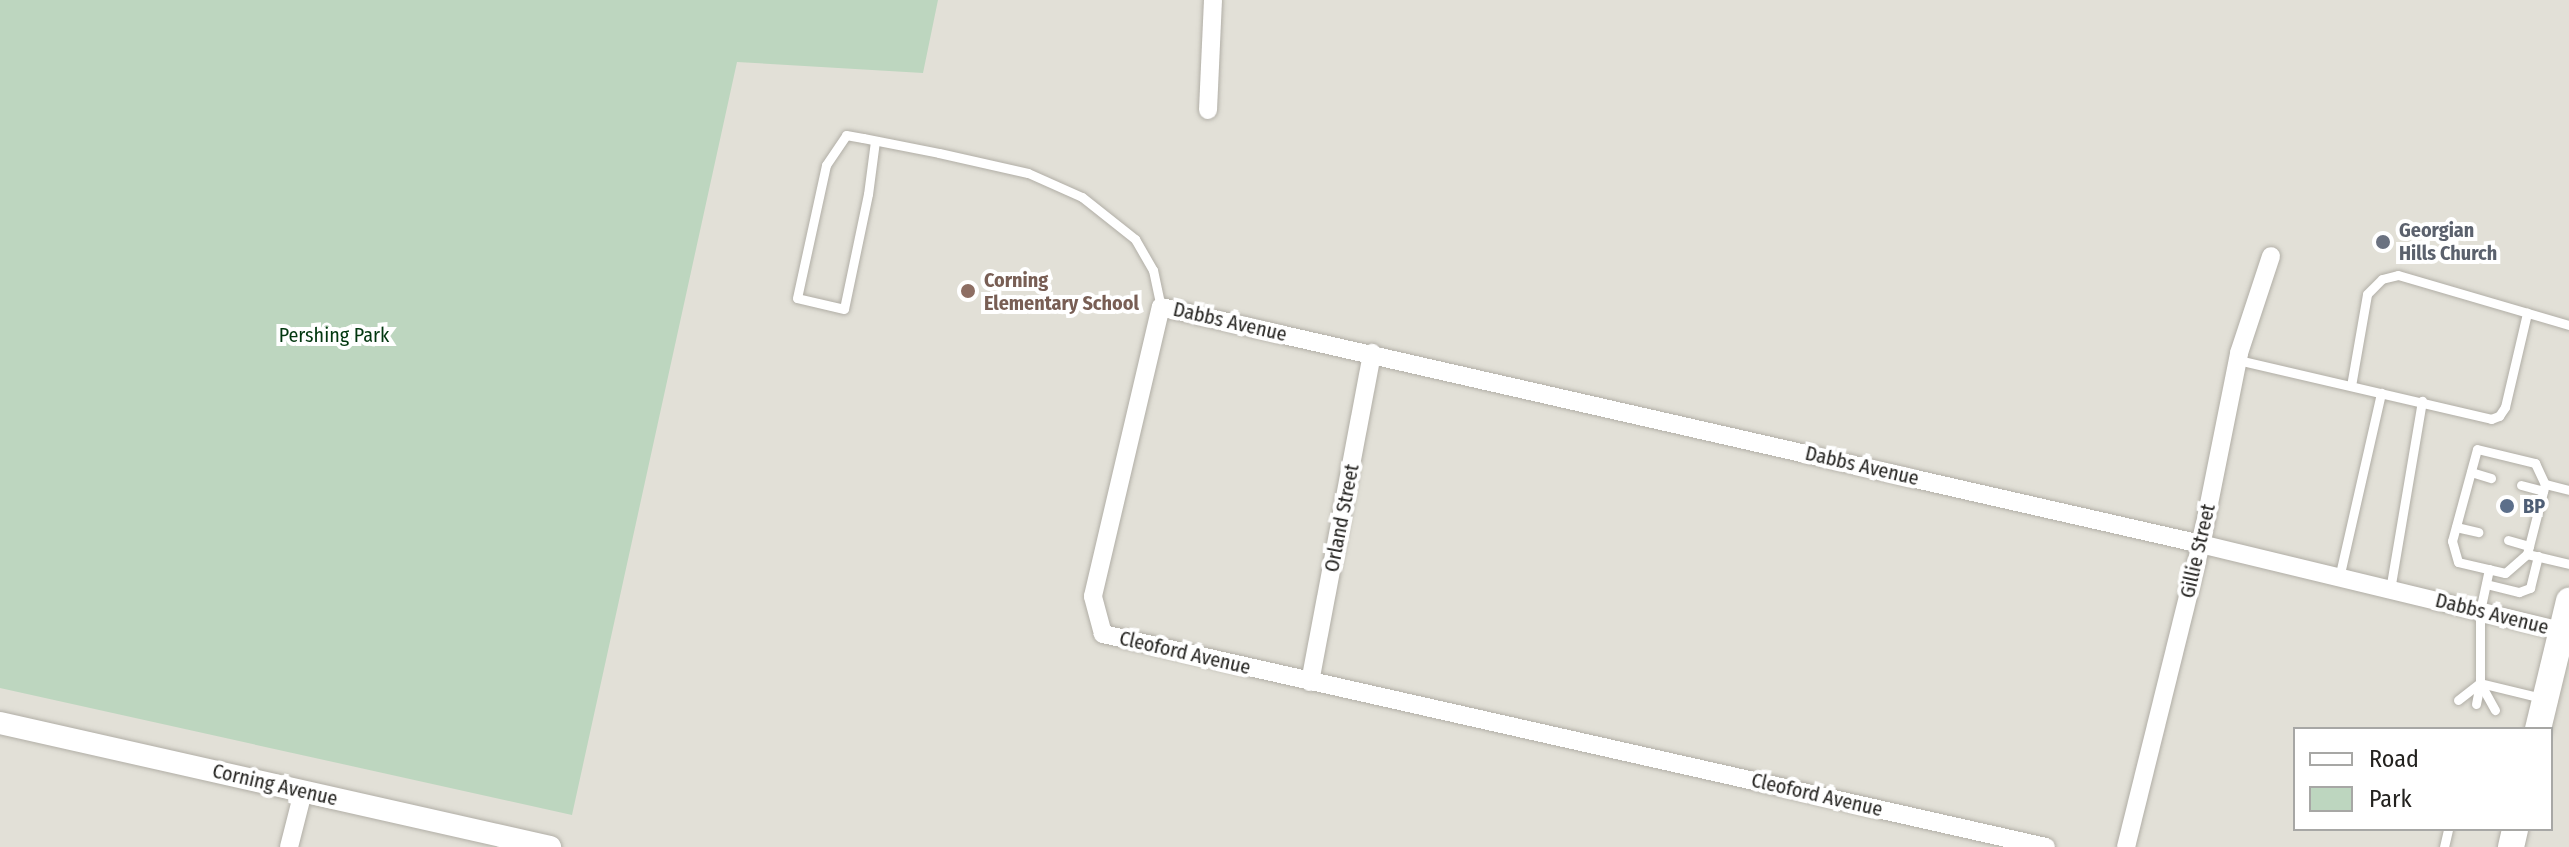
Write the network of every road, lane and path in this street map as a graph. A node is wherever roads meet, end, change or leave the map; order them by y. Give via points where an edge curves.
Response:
1 (1213, 0) edge
2 (1208, 110) dead end
3 (875, 141) junction
4 (2271, 256) dead end
5 (1161, 307) junction
6 (2527, 313) junction
7 (2569, 325) edge
8 (1372, 353) junction
9 (2238, 360) junction
10 (2351, 386) junction
11 (2381, 393) junction
12 (2422, 401) junction
13 (2471, 472) junction
14 (2491, 478) dead end
15 (2521, 485) dead end
16 (2544, 487) junction
17 (2569, 490) edge
18 (2456, 527) junction
19 (2478, 532) dead end
20 (2508, 540) dead end
21 (2201, 544) junction
22 (2528, 550) junction
23 (2538, 556) junction
24 (2569, 564) edge
25 (2489, 569) junction
26 (2339, 578) junction
27 (2486, 584) junction
28 (2390, 590) junction
29 (2569, 601) edge
30 (2480, 611) junction
31 (2565, 632) edge
32 (1310, 682) junction
33 (2480, 683) junction
34 (2546, 699) junction
35 (2458, 700) dead end
36 (2476, 704) dead end
37 (2495, 710) dead end
38 (0, 723) edge
39 (2539, 727) edge
40 (303, 792) junction
41 (289, 847) edge
42 (550, 847) edge
43 (2046, 847) edge
44 (2126, 847) edge

1 - 2 street
3 - 3 lane, Cleoford Avenue via 846,135 826,165 797,298 844,309
3 - 5 lane, Cleoford Avenue via 1028,173 1082,197 1135,239 1153,270
4 - 9 street, Gillie Street
5 - 8 street, Dabbs Avenue
5 - 32 street, Cleoford Avenue via 1093,596 1103,634
6 - 7 lane
6 - 10 lane via 2398,275 2382,279 2367,294
6 - 12 lane via 2499,416 2491,419
8 - 21 street, Dabbs Avenue
8 - 32 street, Orland Street
9 - 10 lane
9 - 21 street, Gillie Street
10 - 11 lane
11 - 12 lane
11 - 26 lane
12 - 28 lane
13 - 14 lane
13 - 16 lane via 2477,449 2535,463
13 - 18 lane
15 - 16 lane
16 - 17 lane
16 - 22 lane
18 - 19 lane
18 - 25 lane via 2452,541 2458,562
20 - 22 lane
21 - 26 street, Dabbs Avenue
21 - 44 street, Gillie Street
22 - 23 lane
22 - 25 lane via 2505,573
23 - 24 lane
23 - 27 lane via 2530,588 2519,592
25 - 27 lane
26 - 28 street, Dabbs Avenue
27 - 30 lane
28 - 30 street, Dabbs Avenue
29 - 31 main road
30 - 31 street, Dabbs Avenue
30 - 33 lane
31 - 34 main road
32 - 43 street, Cleoford Avenue
33 - 34 lane
33 - 35 lane
33 - 36 lane
33 - 37 lane
34 - 39 main road
38 - 40 street, Corning Avenue
40 - 41 street
40 - 42 street, Corning Avenue

